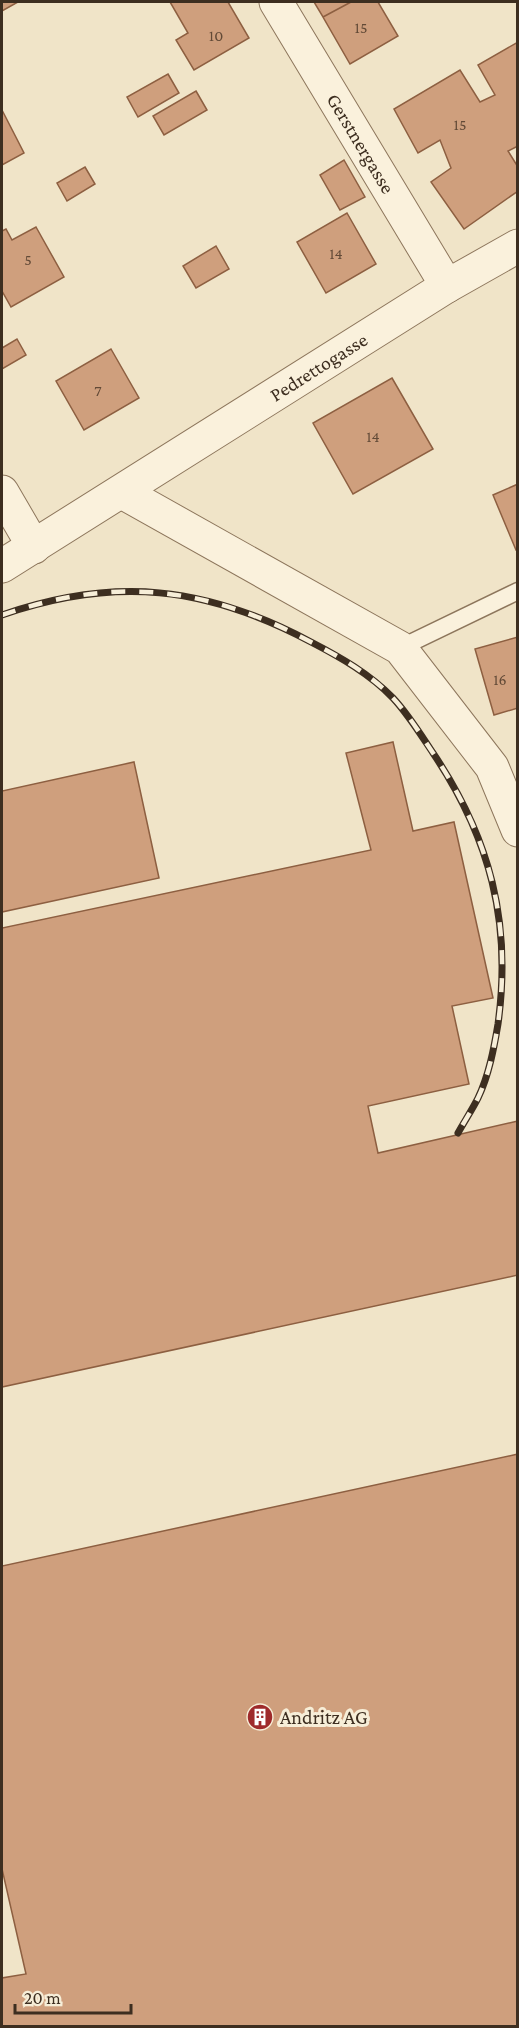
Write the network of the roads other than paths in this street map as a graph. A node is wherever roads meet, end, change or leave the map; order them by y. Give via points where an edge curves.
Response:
1 (276, 2) edge
2 (518, 246) edge
3 (447, 286) junction
4 (2, 492) edge
5 (122, 492) junction
6 (34, 547) junction
7 (2, 566) edge
8 (518, 591) edge
9 (400, 648) junction
10 (518, 830) edge

1 - 3 street, Gerstnergasse
2 - 3 street, Pedrettogasse
3 - 5 street, Pedrettogasse
4 - 6 street
5 - 6 street, Pedrettogasse
5 - 9 street
6 - 7 street, Pedrettogasse
8 - 9 lane
9 - 10 street via 492,767

